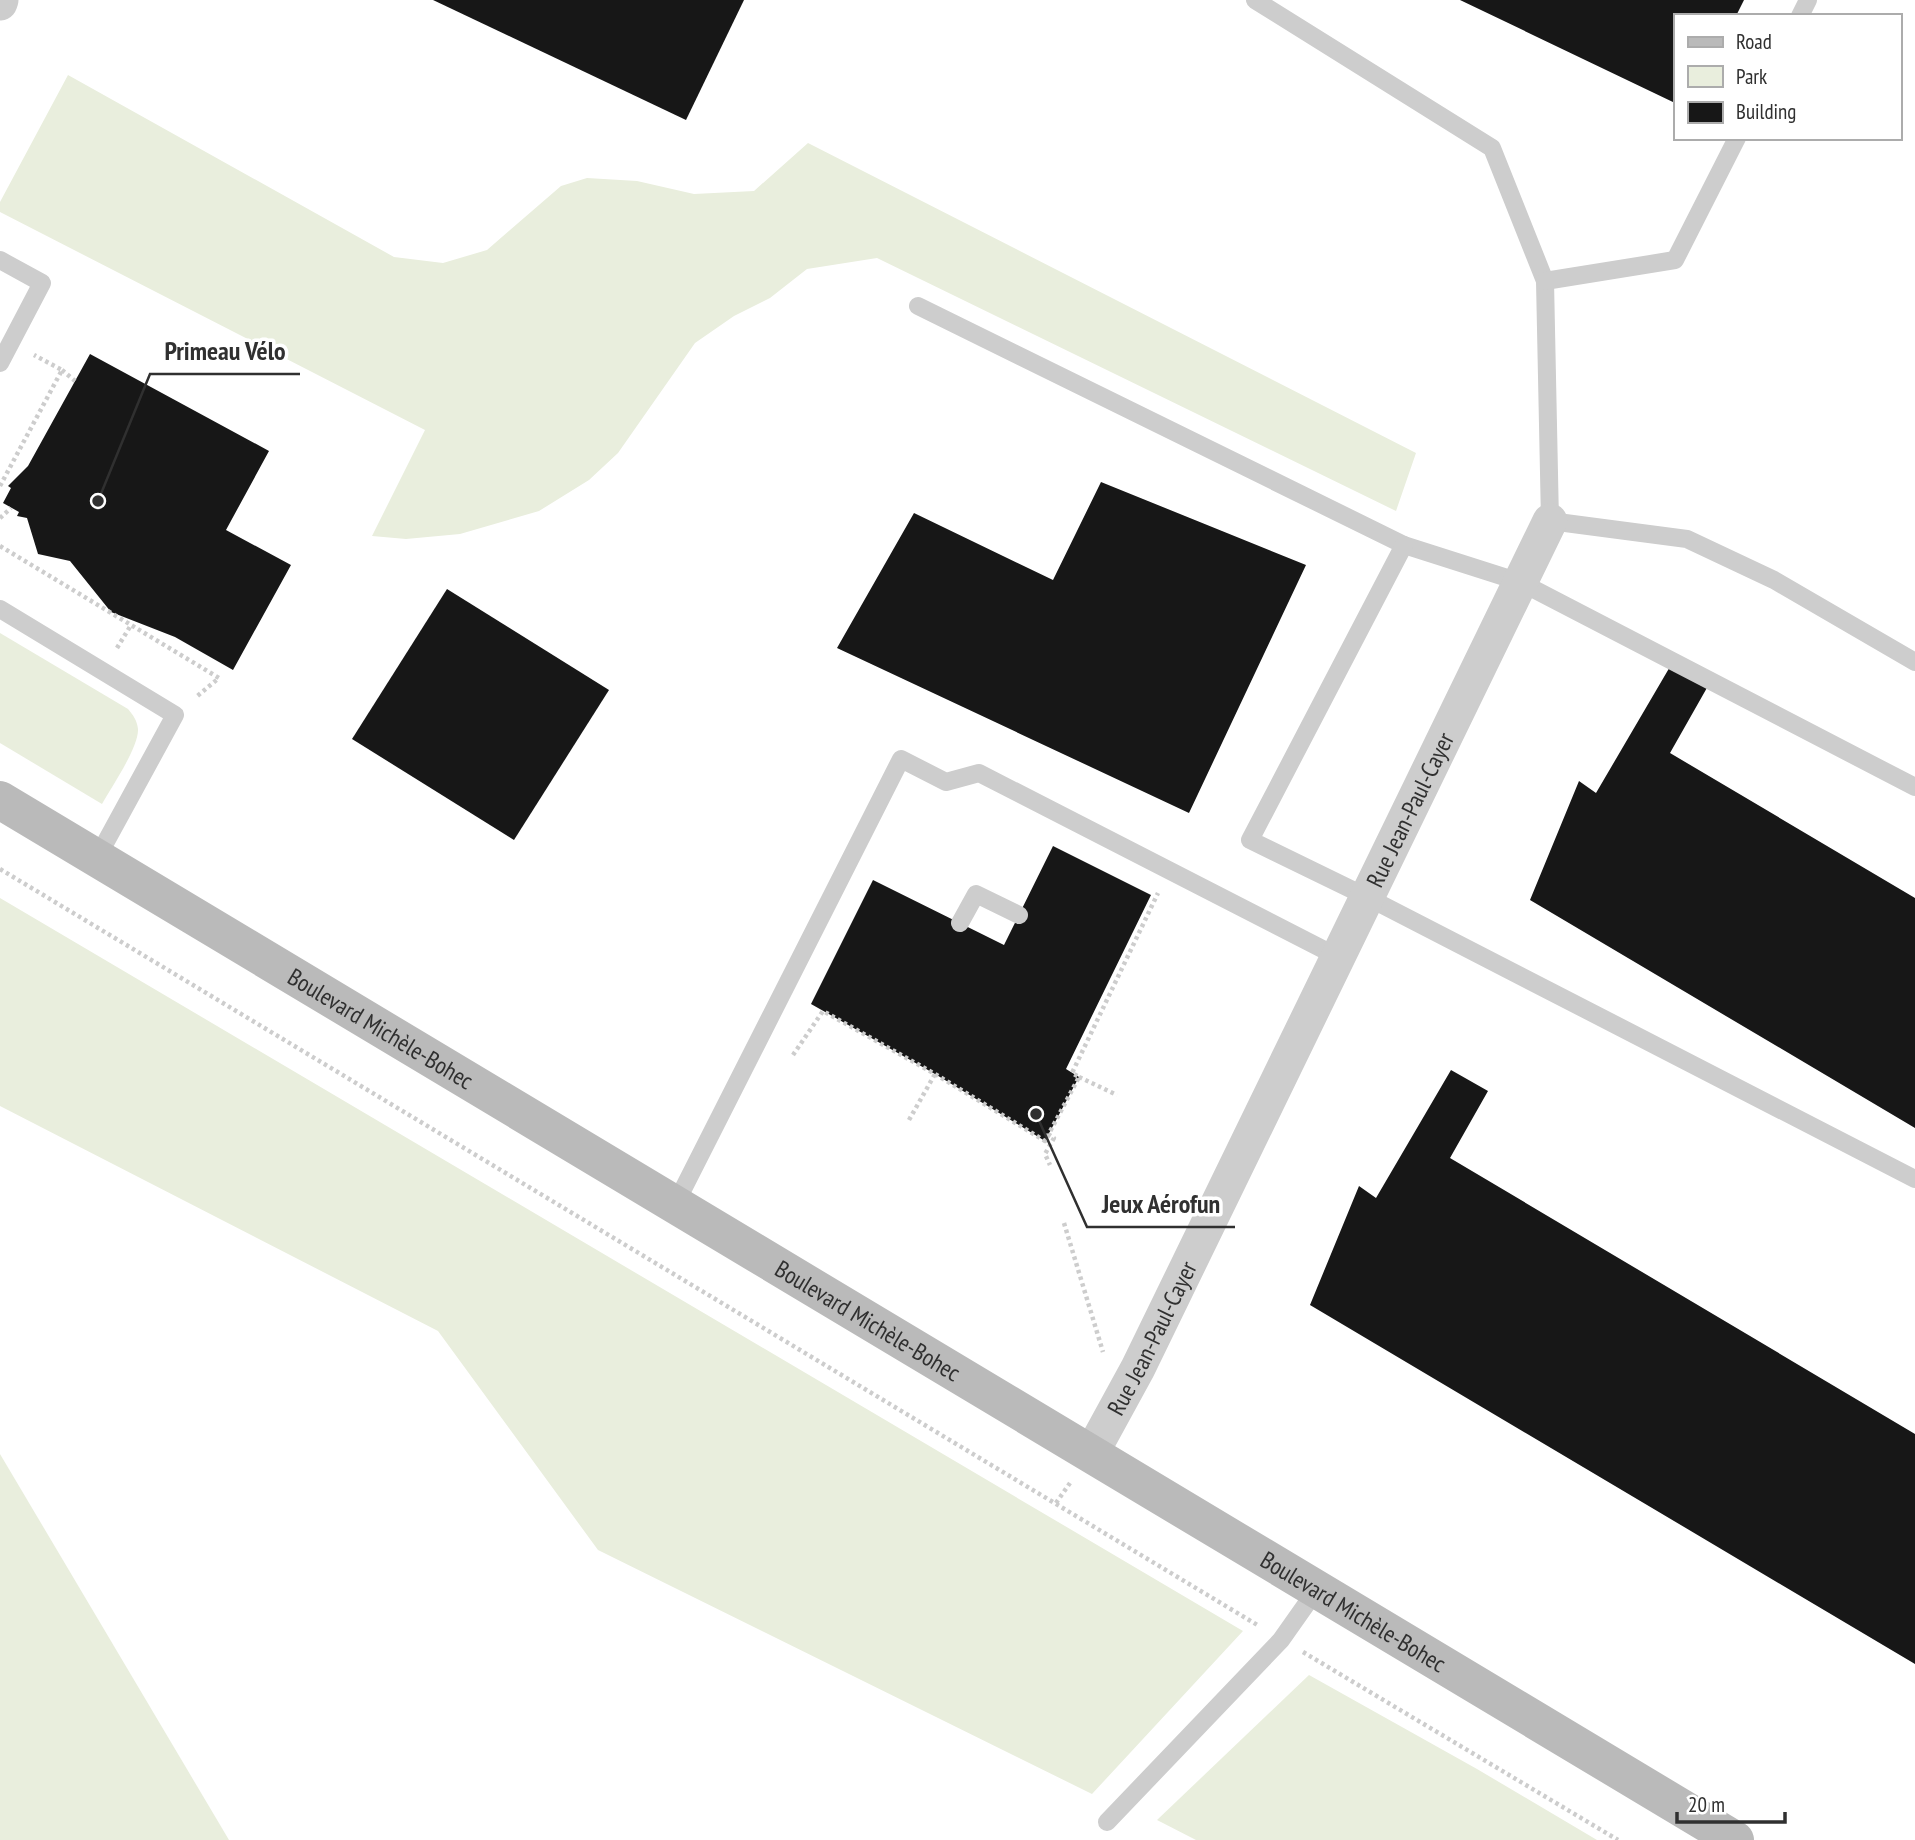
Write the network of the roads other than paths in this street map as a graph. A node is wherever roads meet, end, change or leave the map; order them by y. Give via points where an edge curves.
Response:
1 (1255, 0) edge
2 (1736, 140) edge
3 (0, 260) edge
4 (1545, 281) junction
5 (918, 306) dead end
6 (0, 363) edge
7 (1550, 521) junction
8 (1404, 545) junction
9 (1520, 582) junction
10 (0, 609) edge
11 (1915, 662) edge
12 (1915, 787) edge
13 (0, 800) edge
14 (97, 858) junction
15 (1367, 897) junction
16 (1019, 915) dead end
17 (960, 923) dead end
18 (1338, 957) junction
19 (1915, 1179) edge
20 (676, 1205) junction
21 (1091, 1454) junction
22 (1317, 1589) junction
23 (1107, 1822) dead end
24 (1735, 1840) edge

1 - 4 lane via 1492,148
2 - 4 lane via 1675,260
3 - 6 lane via 42,283
4 - 7 lane
5 - 8 lane
7 - 9 street, Rue Jean-Paul-Cayer
7 - 11 lane via 1687,539 1774,580
8 - 9 lane
8 - 15 lane via 1250,840
9 - 12 lane
9 - 15 street, Rue Jean-Paul-Cayer
10 - 14 lane via 175,715
13 - 14 street, Boulevard Michèle-Bohec
14 - 20 street, Boulevard Michèle-Bohec
15 - 18 street, Rue Jean-Paul-Cayer
15 - 19 lane
16 - 17 lane via 976,894
18 - 20 lane via 979,773 946,782 901,758
18 - 21 street, Rue Jean-Paul-Cayer
20 - 21 street, Boulevard Michèle-Bohec
21 - 22 street, Boulevard Michèle-Bohec
22 - 23 lane via 1281,1640
22 - 24 street, Boulevard Michèle-Bohec

